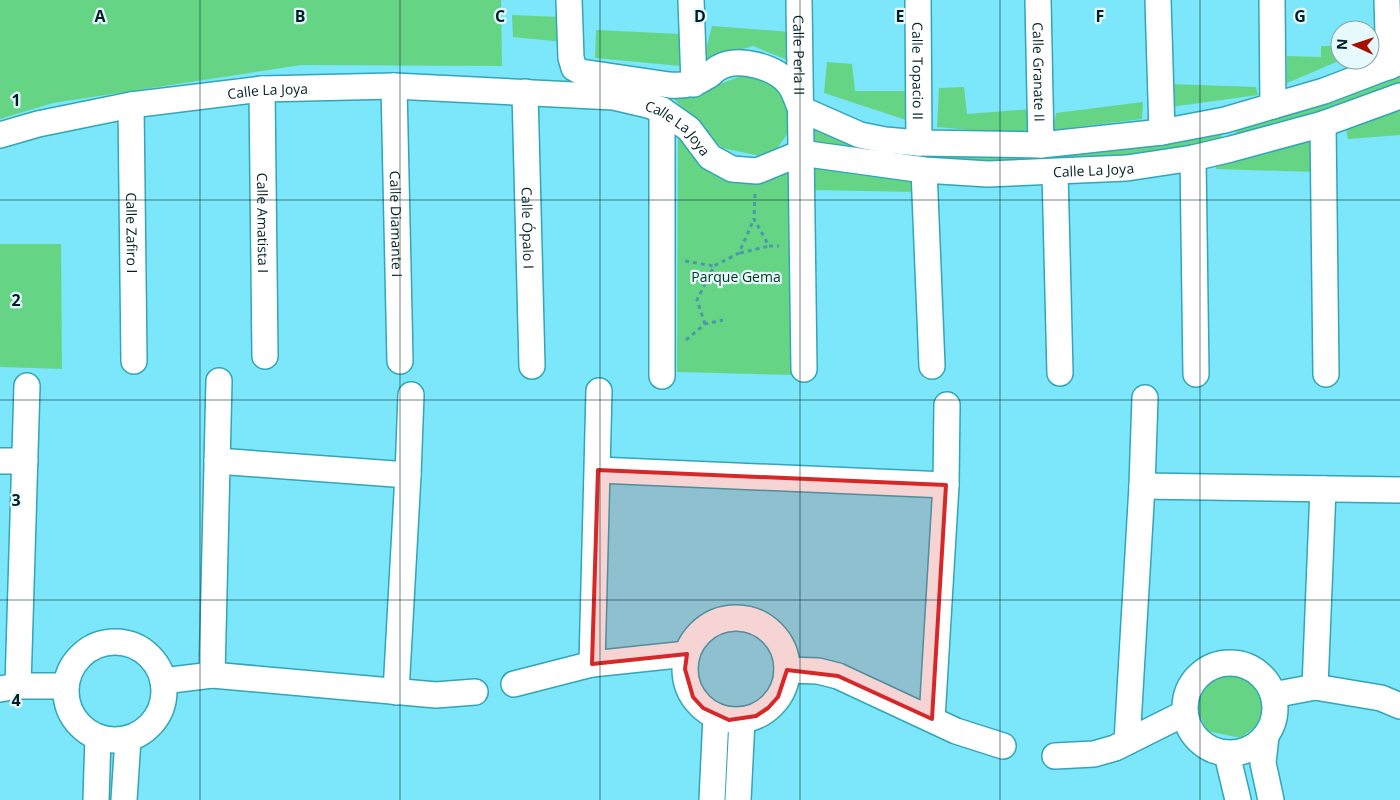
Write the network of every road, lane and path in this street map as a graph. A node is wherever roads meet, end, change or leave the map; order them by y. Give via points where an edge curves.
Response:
1 (569, 0) edge
2 (691, 0) edge
3 (799, 0) edge
4 (918, 0) edge
5 (1038, 0) edge
6 (1158, 0) edge
7 (1272, 0) edge
8 (1387, 0) edge
9 (1394, 65) edge
10 (694, 84) junction
11 (394, 86) junction
12 (262, 89) junction
13 (525, 92) junction
14 (1400, 96) edge
15 (131, 105) junction
16 (1273, 106) junction
17 (801, 109) junction
18 (662, 110) junction
19 (1225, 120) junction
20 (1323, 124) junction
21 (1162, 132) junction
22 (0, 135) edge
23 (860, 135) junction
24 (919, 143) junction
25 (1041, 145) junction
26 (1232, 149) junction
27 (801, 153) junction
28 (1193, 158) junction
29 (857, 161) junction
30 (924, 170) junction
31 (1055, 172) junction
32 (755, 192) dead end
33 (754, 219) junction
34 (769, 246) junction
35 (784, 246) dead end
36 (740, 253) junction
37 (685, 261) dead end
38 (714, 266) junction
39 (723, 320) dead end
40 (705, 324) junction
41 (682, 344) dead end
42 (265, 356) dead end
43 (134, 361) dead end
44 (400, 361) dead end
45 (532, 366) dead end
46 (932, 366) dead end
47 (804, 369) dead end
48 (1060, 373) dead end
49 (1196, 374) dead end
50 (1326, 374) dead end
51 (662, 376) dead end
52 (219, 381) dead end
53 (27, 386) dead end
54 (599, 391) dead end
55 (411, 395) dead end
56 (1145, 398) dead end
57 (947, 405) dead end
58 (24, 460) junction
59 (0, 461) edge
60 (217, 461) junction
61 (598, 470) junction
62 (408, 475) junction
63 (946, 485) junction
64 (1142, 486) junction
65 (1323, 490) junction
66 (1400, 490) edge
67 (687, 654) junction
68 (592, 664) junction
69 (787, 670) junction
70 (212, 675) junction
71 (163, 681) junction
72 (514, 684) dead end
73 (66, 686) junction
74 (1315, 687) junction
75 (9, 688) edge
76 (396, 692) junction
77 (475, 692) dead end
78 (1273, 695) junction
79 (1400, 706) edge
80 (1184, 713) junction
81 (716, 716) junction
82 (932, 719) junction
83 (742, 720) junction
84 (1266, 736) junction
85 (98, 737) junction
86 (128, 739) junction
87 (1127, 742) junction
88 (1004, 746) dead end
89 (1227, 754) junction
90 (1055, 756) dead end
91 (96, 800) edge
92 (124, 800) edge
93 (712, 800) edge
94 (738, 800) edge
95 (1238, 800) edge
96 (1271, 800) edge

1 - 10 street, Calle La Joya via 574,68 580,72 669,86
2 - 10 street
3 - 17 street, Calle Perla II
4 - 24 street, Calle Topacio II
5 - 25 street, Calle Granate II
6 - 21 street
7 - 16 street
8 - 9 street
9 - 16 street, Calle La Joya
10 - 17 street, Calle La Joya via 719,67 751,64 766,68 790,85
11 - 12 street, Calle La Joya
11 - 13 street, Calle La Joya
11 - 44 street, Calle Diamante I
12 - 15 street, Calle La Joya
12 - 42 street, Calle Amatista I
13 - 18 street, Calle La Joya via 614,97
13 - 45 street, Calle Ópalo I
14 - 20 street, Calle La Joya
15 - 22 street, Calle La Joya
15 - 43 street, Calle Zafiro I
16 - 19 street, Calle La Joya
17 - 23 street, Calle La Joya
17 - 27 street, Calle Perla II
18 - 27 street, Calle La Joya via 689,129 710,157 732,170 757,171
18 - 51 street
19 - 21 street, Calle La Joya
19 - 26 street
20 - 26 street, Calle La Joya
20 - 50 street
21 - 25 street, Calle La Joya
23 - 24 street, Calle La Joya
23 - 29 street
24 - 25 street, Calle La Joya
26 - 28 street, Calle La Joya
27 - 29 street, Calle La Joya
27 - 47 street, Calle Perla II
28 - 31 street, Calle La Joya via 1127,168
28 - 49 street
29 - 30 street, Calle La Joya
30 - 31 street, Calle La Joya via 988,174
30 - 46 street
31 - 48 street
32 - 33 path
33 - 34 path
33 - 36 path
34 - 35 path
34 - 36 path
36 - 38 path
37 - 38 path
38 - 40 path via 697,300
39 - 40 path
40 - 41 path
52 - 60 street
53 - 58 street
54 - 61 street
55 - 62 street
56 - 64 street
57 - 63 street
58 - 59 street
58 - 75 street
60 - 62 street
60 - 70 street
61 - 63 street
61 - 68 street
62 - 76 street
63 - 82 street
64 - 65 street
64 - 87 street
65 - 66 street
65 - 74 street
67 - 68 street
67 - 69 street via 694,639 720,620 752,620 766,627 778,639
67 - 81 street via 687,684 698,703
68 - 72 street
69 - 82 street via 818,671 838,676
69 - 83 street via 778,697 756,716
70 - 71 street
70 - 76 street
71 - 73 street via 148,654 135,646 105,642 78,658
71 - 86 street via 164,696 160,710 147,728
73 - 75 street
73 - 85 street via 67,702 73,717
74 - 78 street
74 - 79 street via 1380,698
76 - 77 street via 436,695
78 - 80 street via 1264,677 1249,666 1230,661 1211,665 1196,676 1186,694
78 - 84 street via 1275,716
80 - 87 street
80 - 89 street via 1198,741 1211,750
81 - 83 street
81 - 93 street
82 - 88 street via 956,731
83 - 94 street
84 - 89 street via 1255,746
84 - 96 street via 1263,762
85 - 86 street
85 - 91 street
86 - 92 street
87 - 90 street via 1094,754
89 - 95 street

